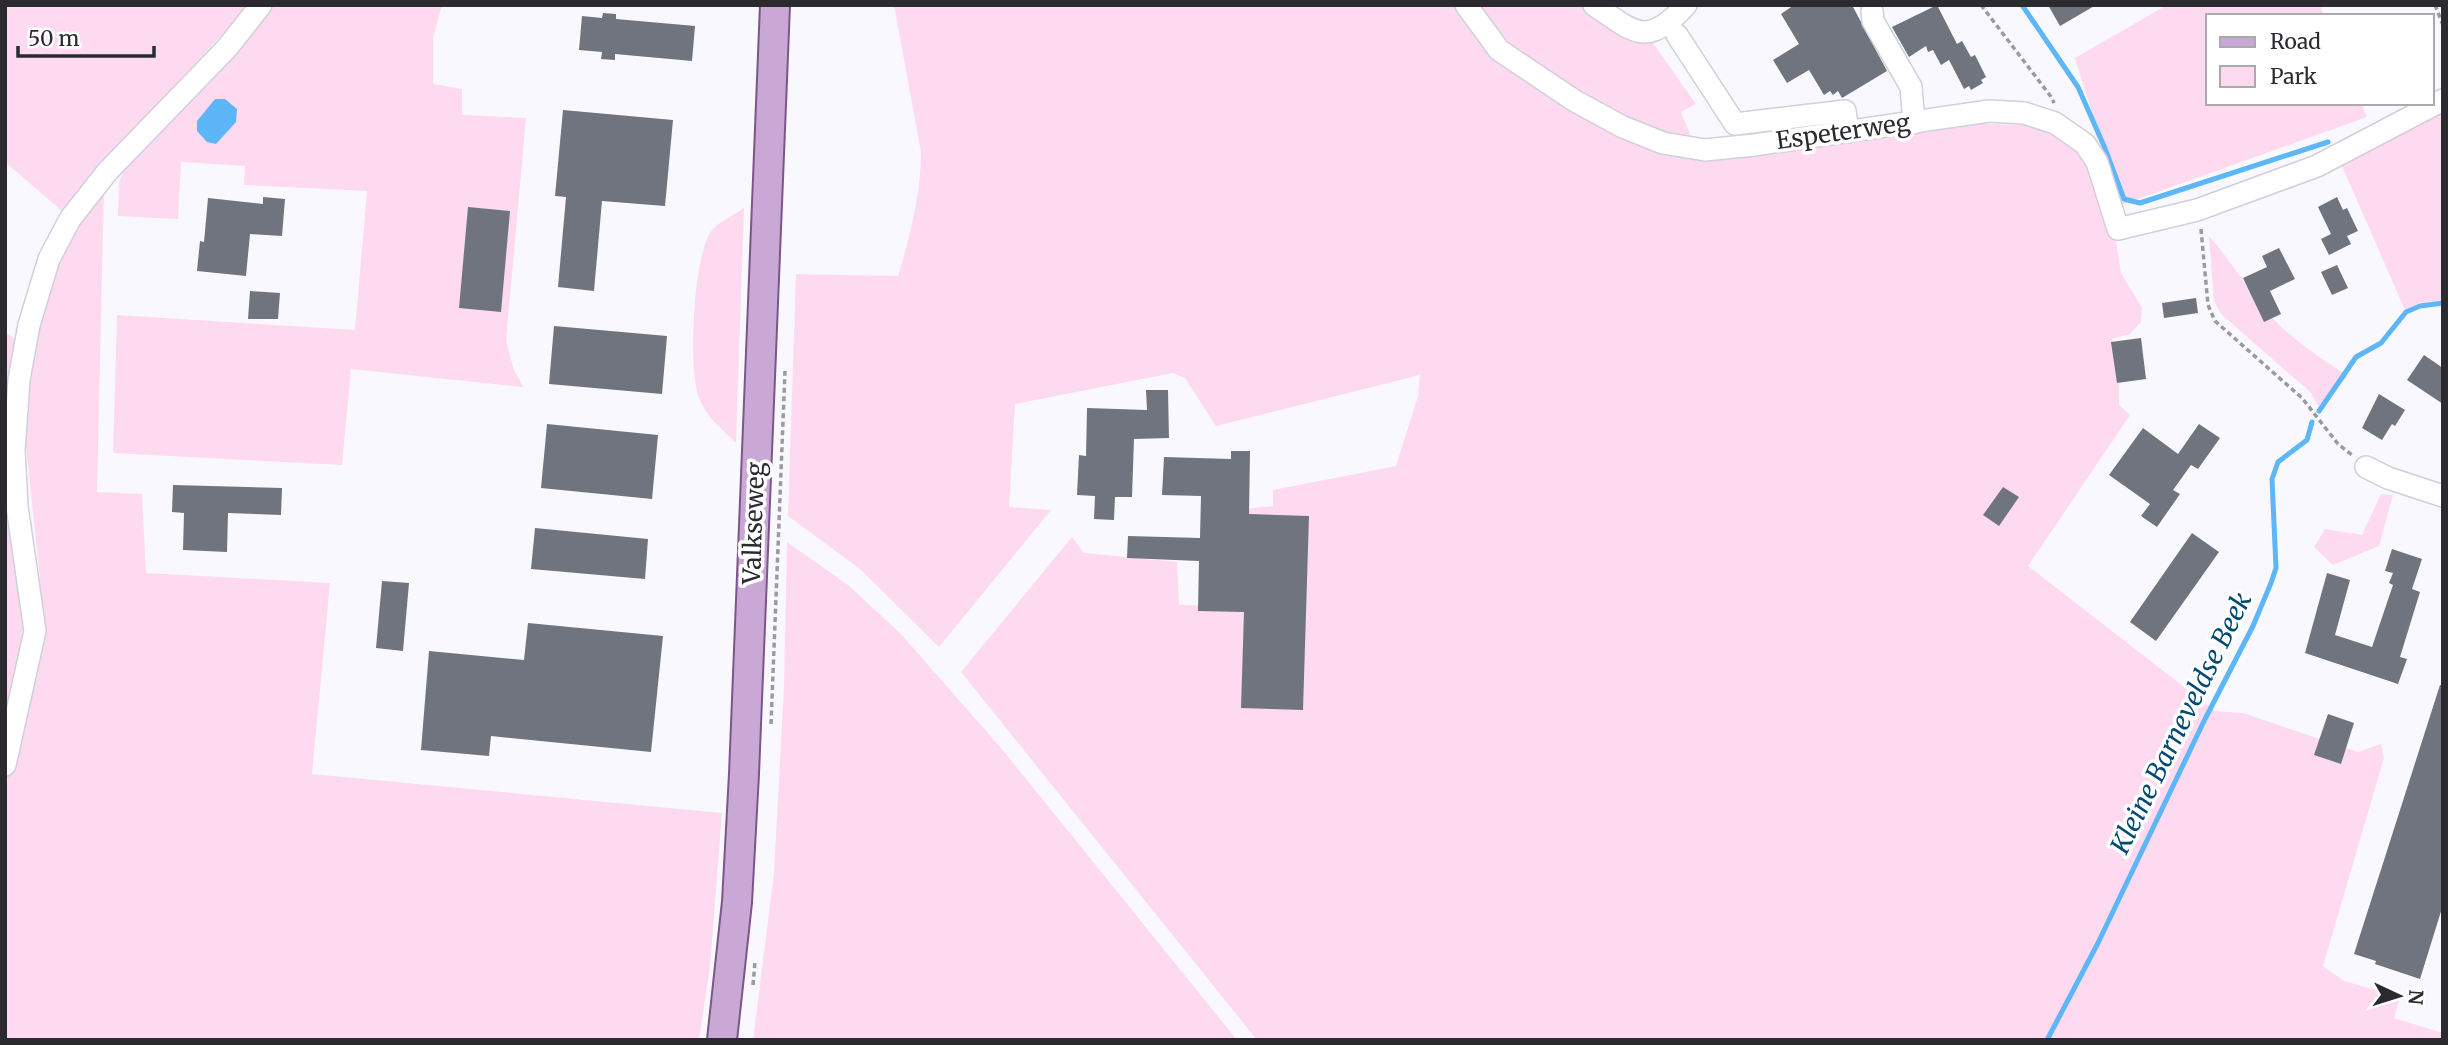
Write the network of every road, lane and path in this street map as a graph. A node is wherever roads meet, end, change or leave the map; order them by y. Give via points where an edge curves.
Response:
1 (261, 5) edge
2 (775, 5) edge
3 (1466, 5) edge
4 (1594, 5) edge
5 (1686, 5) edge
6 (2435, 5) edge
7 (1982, 6) edge
8 (1874, 7) edge
9 (2443, 24) edge
10 (1677, 35) dead end
11 (2433, 105) edge
12 (2055, 122) junction
13 (1914, 123) junction
14 (1848, 132) junction
15 (2197, 210) junction
16 (2366, 467) joint
17 (2443, 496) edge
18 (5, 765) edge
19 (722, 1040) edge

1 - 18 street via 228,48 107,172 70,219 49,259 29,325 19,380 17,506 35,631
2 - 19 main road, Valkseweg via 744,774 737,902
3 - 14 street, Espeterweg via 1499,50 1575,101 1663,143 1705,150
4 - 5 street via 1643,34 1672,21
6 - 9 path
7 - 12 path via 2052,98
8 - 13 street via 1872,21 1911,87
10 - 14 street via 1735,124 1845,111
11 - 15 street, Espeterweg via 2317,166
12 - 13 street, Espeterweg via 2024,113 1989,111
12 - 15 street, Espeterweg via 2085,144 2096,162 2118,229
13 - 14 street, Espeterweg
15 - 16 path via 2208,305 2215,321 2302,398 2338,444
16 - 17 street

